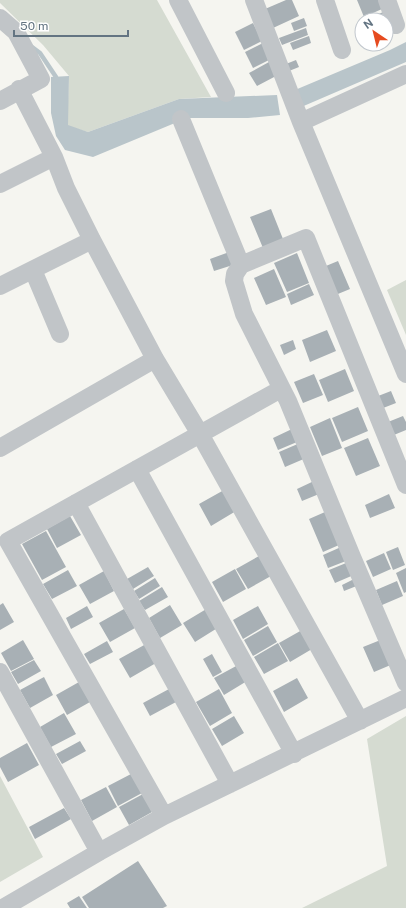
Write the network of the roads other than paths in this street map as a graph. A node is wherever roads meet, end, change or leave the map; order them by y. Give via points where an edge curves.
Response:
1 (178, 0) edge
2 (254, 0) edge
3 (325, 0) edge
4 (387, 0) edge
5 (0, 18) edge
6 (396, 26) dead end
7 (342, 50) dead end
8 (406, 74) edge
9 (19, 89) junction
10 (226, 93) dead end
11 (0, 101) edge
12 (181, 119) dead end
13 (301, 122) junction
14 (54, 157) junction
15 (0, 184) edge
16 (92, 240) junction
17 (241, 265) junction
18 (33, 270) junction
19 (0, 286) edge
20 (60, 334) dead end
21 (155, 359) junction
22 (406, 374) edge
23 (281, 388) junction
24 (200, 434) junction
25 (0, 448) edge
26 (137, 469) junction
27 (406, 485) edge
28 (76, 503) junction
29 (0, 672) edge
30 (406, 683) edge
31 (406, 698) edge
32 (360, 721) junction
33 (294, 754) junction
34 (230, 784) junction
35 (164, 816) junction
36 (99, 852) junction
37 (3, 908) edge

1 - 10 street
2 - 13 street
3 - 7 street
4 - 6 street
5 - 9 street via 16,32 41,79
8 - 13 street
9 - 11 street
9 - 14 street
12 - 17 street
13 - 22 street
14 - 15 street
14 - 16 street
16 - 18 street
16 - 21 street
17 - 23 street via 234,281 244,314
17 - 27 street via 306,238
18 - 19 street
18 - 20 street
21 - 24 street
21 - 25 street
23 - 24 street
23 - 30 street
24 - 26 street
24 - 32 street
26 - 28 street
26 - 33 street
28 - 34 street
28 - 35 street via 8,540
29 - 36 street
31 - 32 street
32 - 33 street
33 - 34 street
34 - 35 street
35 - 36 street
36 - 37 street

